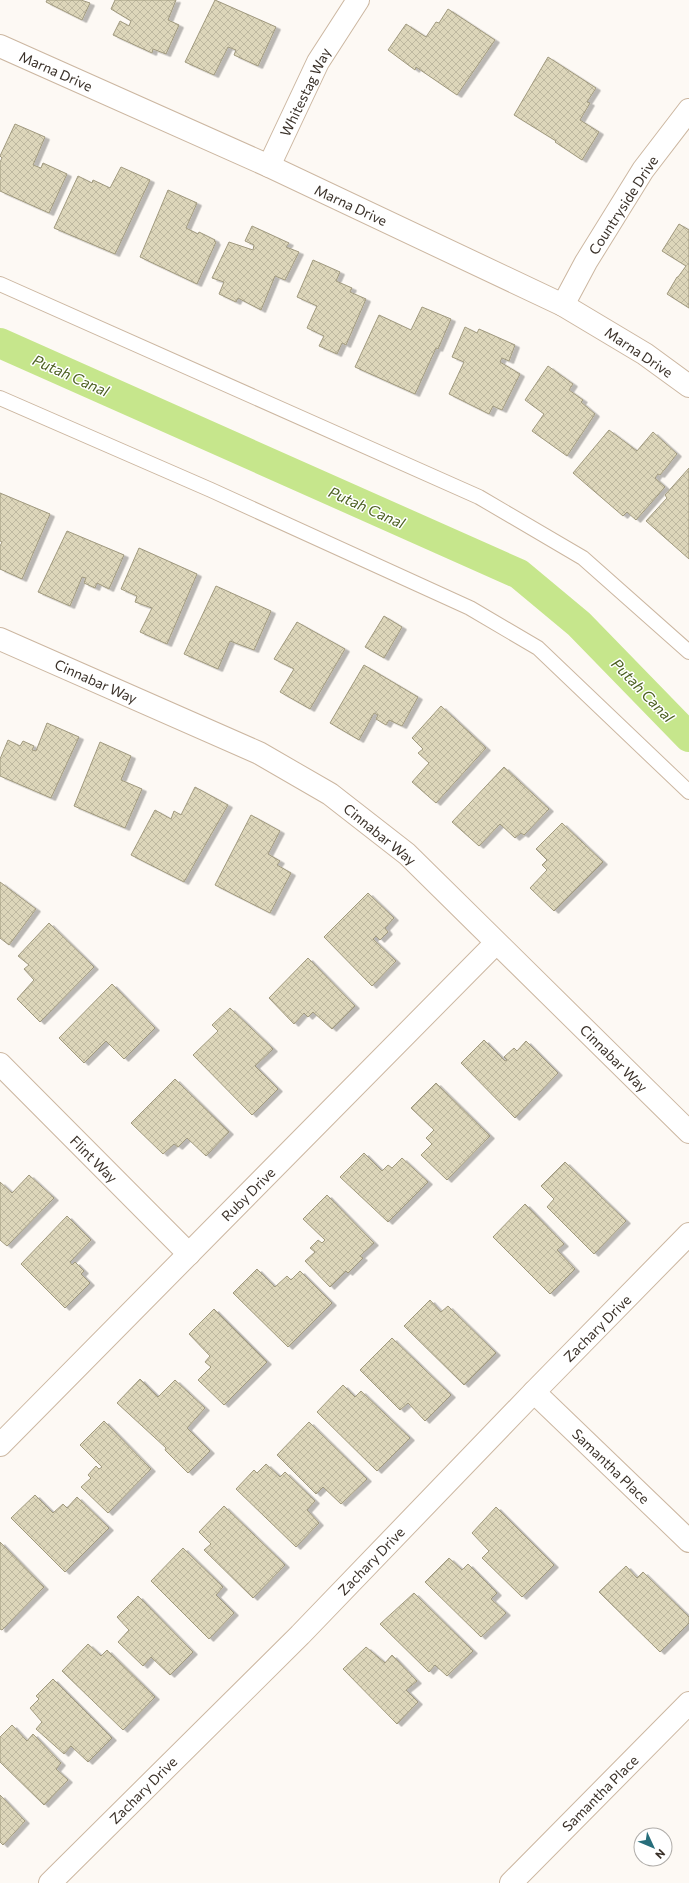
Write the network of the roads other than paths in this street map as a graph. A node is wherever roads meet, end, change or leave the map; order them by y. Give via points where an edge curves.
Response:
1 (358, 0) edge
2 (0, 46) edge
3 (689, 110) edge
4 (269, 166) junction
5 (0, 284) edge
6 (563, 305) junction
7 (689, 386) edge
8 (0, 398) edge
9 (0, 639) edge
10 (689, 652) edge
11 (689, 792) edge
12 (496, 943) junction
13 (0, 1064) edge
14 (689, 1132) edge
15 (689, 1234) edge
16 (189, 1254) junction
17 (534, 1392) junction
18 (0, 1445) edge
19 (689, 1541) edge
20 (689, 1703) edge
21 (50, 1883) edge
22 (511, 1883) edge

1 - 4 street, Whitestag Way via 318,62
2 - 4 street, Marna Drive
3 - 6 street, Countryside Drive via 643,170 586,262
4 - 6 street, Marna Drive
5 - 10 lane via 479,497 583,558
6 - 7 street, Marna Drive via 645,354
8 - 11 lane via 211,490 470,608 538,648
9 - 12 street, Cinnabar Way via 259,753 330,794 407,854
12 - 14 street, Cinnabar Way
12 - 16 street, Ruby Drive
13 - 16 street, Flint Way
15 - 17 street, Zachary Drive
16 - 18 street, Ruby Drive
17 - 19 street, Samantha Place
17 - 21 street, Zachary Drive via 300,1635
20 - 22 street, Samantha Place

